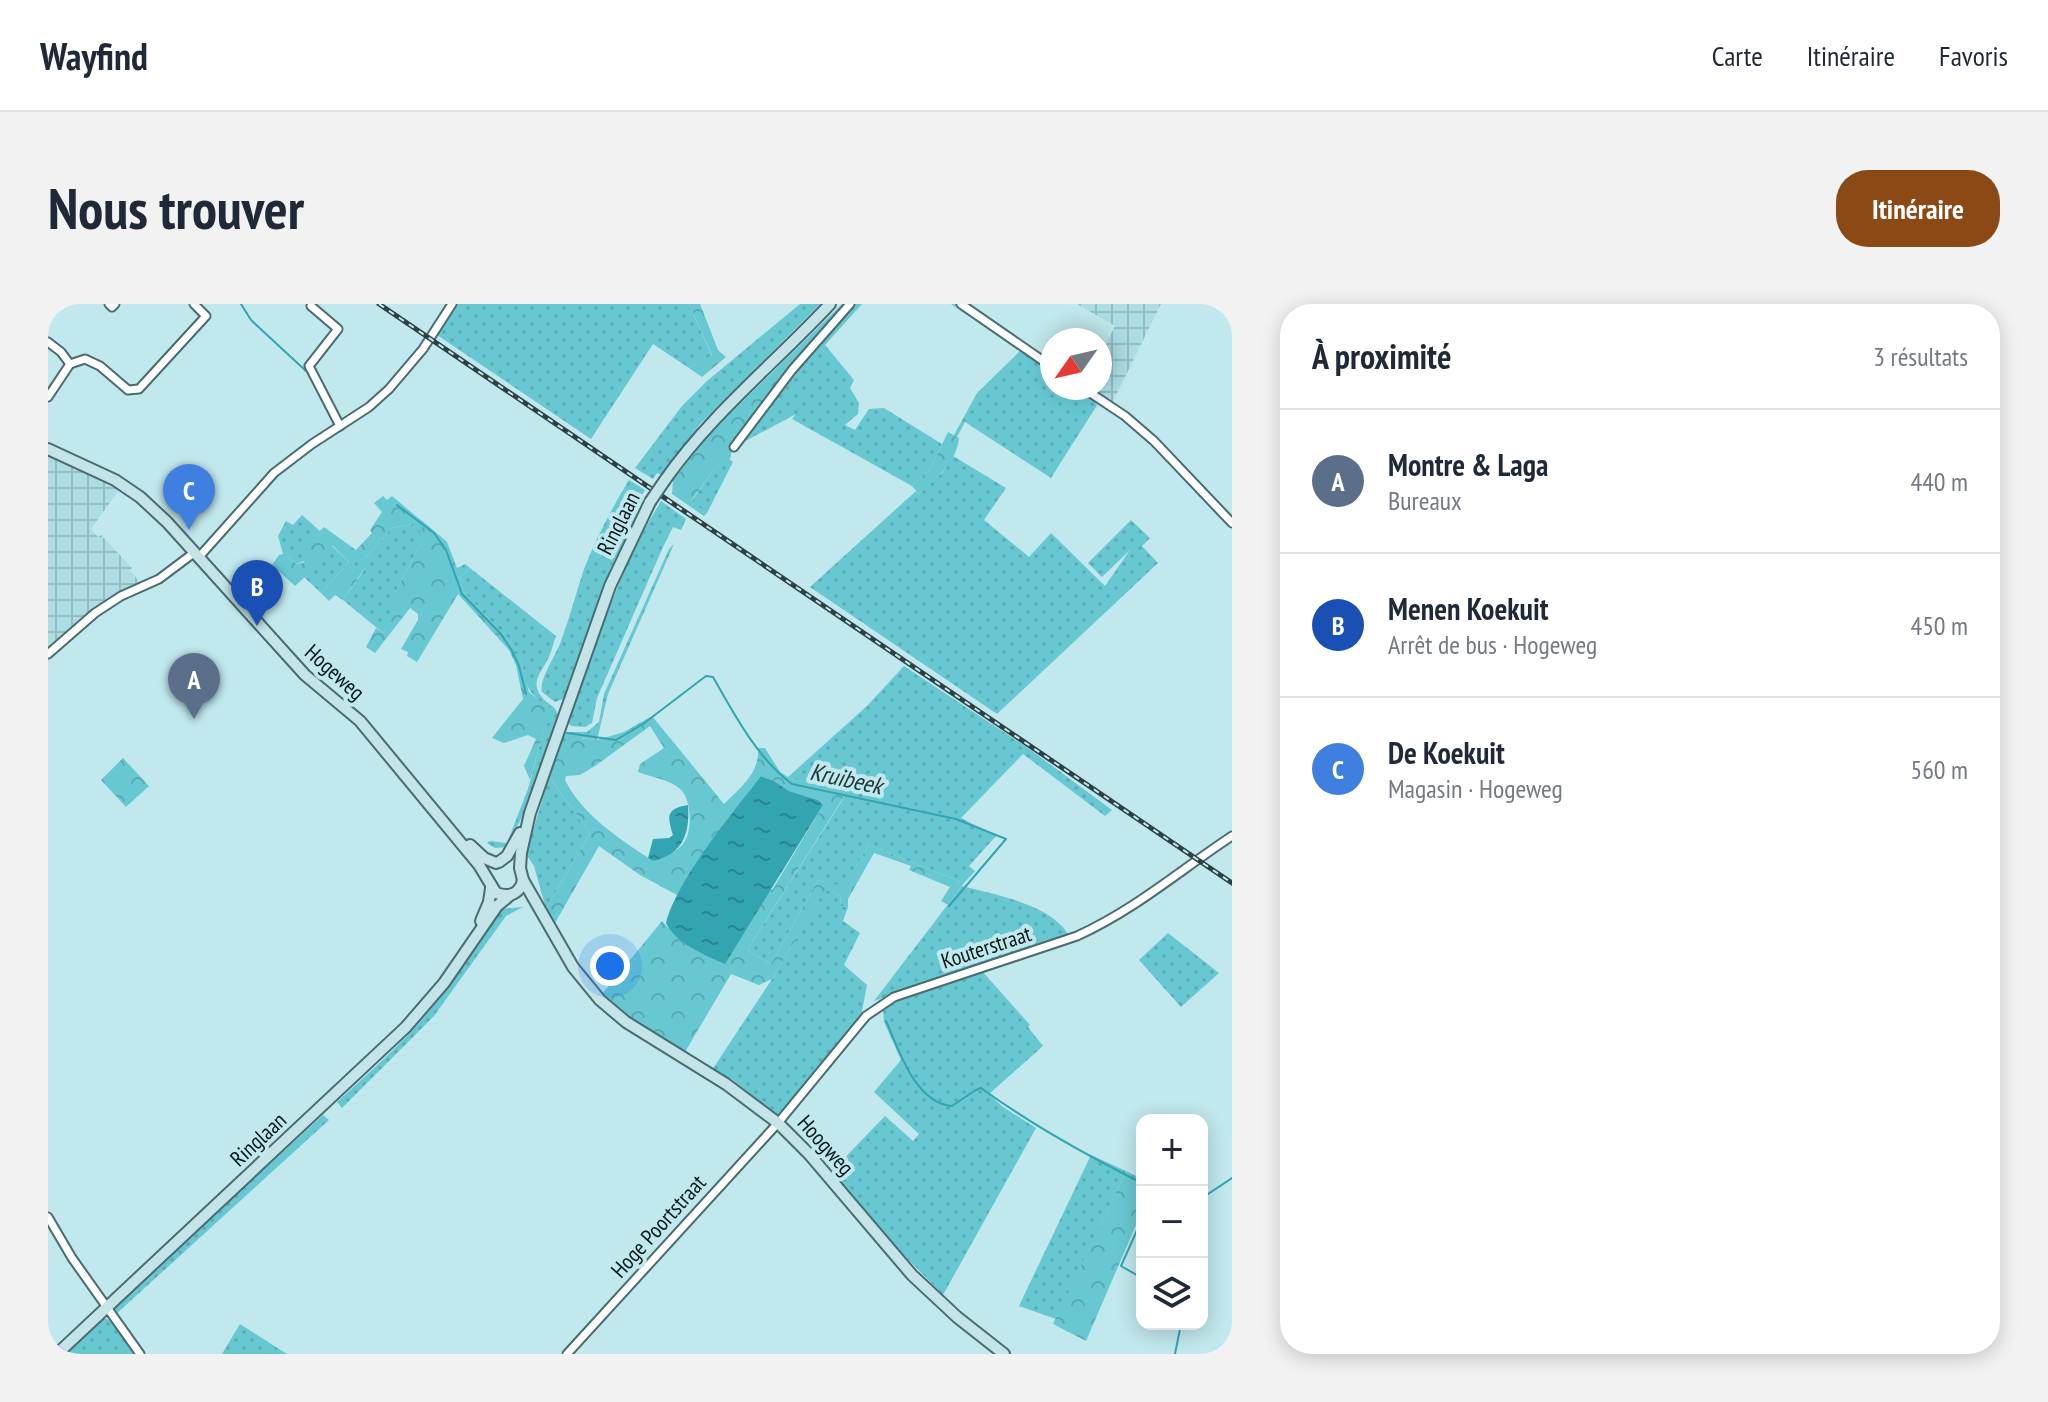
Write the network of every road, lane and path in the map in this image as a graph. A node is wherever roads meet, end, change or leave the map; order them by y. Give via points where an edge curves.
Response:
1 (194, 304) edge
2 (452, 304) edge
3 (830, 304) edge
4 (850, 304) edge
5 (961, 304) edge
6 (311, 306) dead end
7 (48, 342) edge
8 (1040, 359) edge
9 (70, 364) junction
10 (48, 397) edge
11 (1101, 400) edge
12 (340, 426) junction
13 (734, 447) dead end
14 (48, 449) edge
15 (1232, 523) edge
16 (197, 554) junction
17 (48, 654) edge
18 (530, 813) junction
19 (439, 817) junction
20 (1232, 836) edge
21 (497, 863) junction
22 (520, 868) junction
23 (523, 880) junction
24 (490, 885) junction
25 (512, 894) junction
26 (545, 920) junction
27 (473, 942) junction
28 (778, 1123) junction
29 (48, 1217) edge
30 (107, 1308) junction
31 (57, 1354) edge
32 (140, 1354) edge
33 (567, 1354) edge
34 (1004, 1354) edge

1 - 9 street via 206,316 139,389 128,390 92,361
2 - 12 street via 401,376
3 - 18 main road, Ringlaan, bridge via 735,396 650,502 610,586
4 - 13 street
5 - 8 street
6 - 12 street via 338,329 309,366
7 - 9 street
9 - 10 street
11 - 15 street via 1154,441
12 - 16 street via 274,473
14 - 16 main road, Hogeweg via 140,497
16 - 17 street via 95,613
16 - 19 main road, Hogeweg via 305,675 360,721
18 - 21 main road, Ringlaan via 512,849
18 - 22 main road, Ringlaan
19 - 21 main road, Hogeweg via 484,858
19 - 24 main road, Hogeweg
20 - 28 street, Kouterstraat via 1101,925 894,997 866,1016
21 - 22 main road
21 - 24 main road, Ringlaan via 489,872
22 - 23 main road, Ringlaan
23 - 25 main road, Ringlaan
23 - 26 main road
24 - 25 main road via 496,893
24 - 27 main road, Ringlaan
25 - 26 main road via 527,899
25 - 27 main road, Ringlaan via 497,906
26 - 28 main road, Hoogweg via 593,993 626,1022
27 - 30 main road, Ringlaan via 406,1027
28 - 33 street, Hoge Poortstraat
28 - 34 main road, Hoogweg via 912,1275
29 - 30 street
30 - 31 main road, Ringlaan
30 - 32 street

